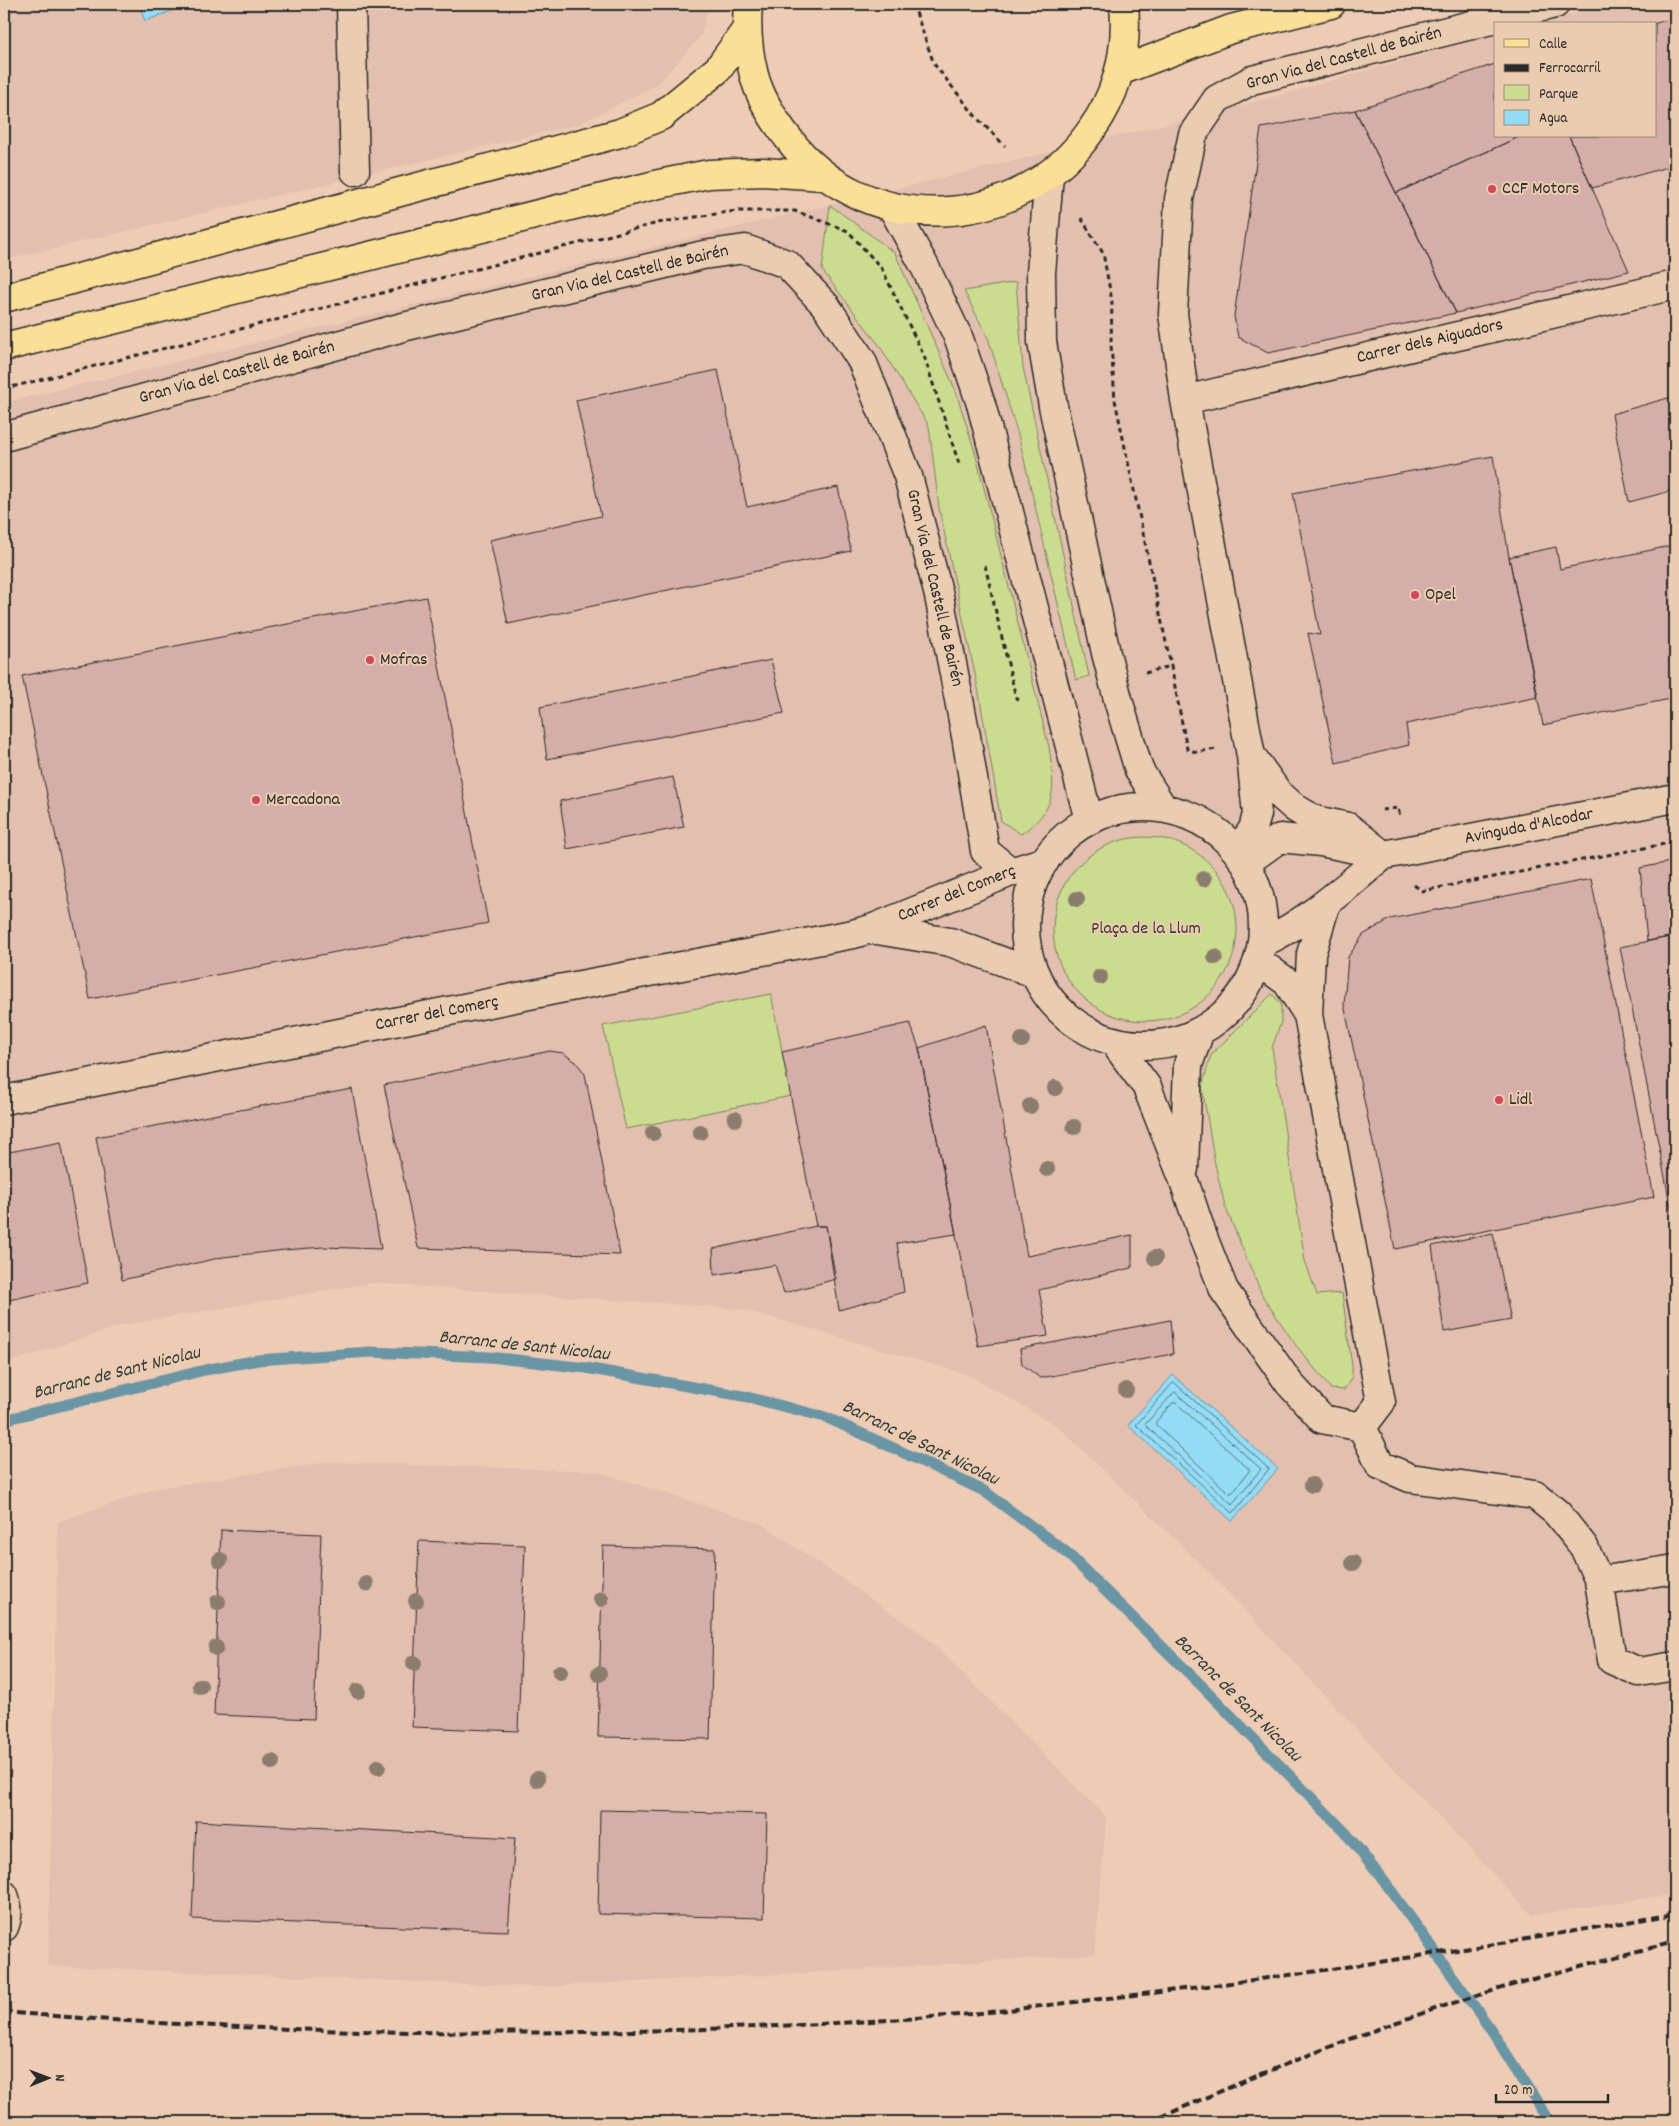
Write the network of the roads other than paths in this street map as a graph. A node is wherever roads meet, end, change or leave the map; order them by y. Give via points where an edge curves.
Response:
1 (351, 4) edge
2 (1124, 4) edge
3 (1332, 4) edge
4 (1555, 4) edge
5 (747, 17) edge
6 (1120, 71) junction
7 (355, 171) dead end
8 (1049, 175) junction
9 (824, 176) junction
10 (892, 207) junction
11 (1675, 285) edge
12 (4, 298) edge
13 (4, 347) edge
14 (1185, 400) junction
15 (4, 437) edge
16 (1251, 756) junction
17 (1675, 798) edge
18 (1163, 808) junction
19 (1090, 820) junction
20 (1384, 855) junction
21 (1241, 858) junction
22 (1045, 861) junction
23 (1011, 872) junction
24 (1326, 904) junction
25 (871, 929) junction
26 (1260, 952) junction
27 (1034, 972) junction
28 (1308, 1015) junction
29 (1200, 1031) junction
30 (1114, 1042) junction
31 (4, 1098) edge
32 (1184, 1178) junction
33 (1362, 1428) junction
34 (1675, 1569) edge
35 (1600, 1582) junction
36 (1675, 1666) edge
37 (4, 1895) edge
38 (4, 1927) edge

1 - 7 street
2 - 6 main road via 1126,26
3 - 6 main road via 1230,29
4 - 14 street, Gran Via del Castell de Bairén via 1252,80 1217,100 1193,134 1179,199 1173,314
5 - 9 main road via 754,76 773,119 796,149
5 - 12 main road via 718,70 661,116 620,133
6 - 8 main road via 1105,111 1080,146
8 - 10 main road via 1013,196 974,209 933,213
8 - 18 street via 1041,283 1042,342 1053,406 1119,703 1139,770
9 - 10 main road via 858,196
9 - 13 main road via 763,172 709,174 659,184
10 - 19 street via 959,339 981,404
11 - 14 street, Carrer dels Aiguadors
14 - 16 street, Gran Via del Castell de Bairén
15 - 23 street, Gran Via del Castell de Bairén via 404,327 703,255 744,249 788,264 826,306 862,361 908,476 939,596 985,851
16 - 20 street via 1278,793 1295,808 1315,820 1348,827
16 - 21 street, Gran Via del Castell de Bairén via 1257,814
17 - 20 street, Avinguda d'Alcodar
18 - 19 street via 1126,808
18 - 21 street via 1204,823 1222,836
19 - 22 street via 1068,836
20 - 21 street, Avinguda d'Alcodar via 1321,842 1280,838
20 - 24 street, Avinguda d'Alcodar
21 - 26 street via 1261,902
22 - 23 street, Carrer del Comerç
22 - 27 street via 1034,882 1028,904 1028,950
23 - 25 street, Carrer del Comerç
24 - 26 street, Avinguda d'Alcodar
24 - 28 street via 1311,954
25 - 27 street, Carrer del Comerç via 950,942
25 - 31 street, Carrer del Comerç
26 - 28 street via 1287,982
26 - 29 street via 1249,982 1236,1002
27 - 30 street via 1045,992 1069,1018
28 - 33 street via 1381,1402
29 - 30 street via 1158,1045
29 - 32 street via 1188,1065
30 - 32 street via 1147,1087
32 - 33 street via 1224,1290 1251,1333 1289,1383 1322,1419
33 - 35 street via 1380,1465 1410,1478 1535,1496 1558,1513 1584,1548
34 - 35 street
35 - 36 street via 1612,1660 1639,1672
37 - 38 street via 8,1907

